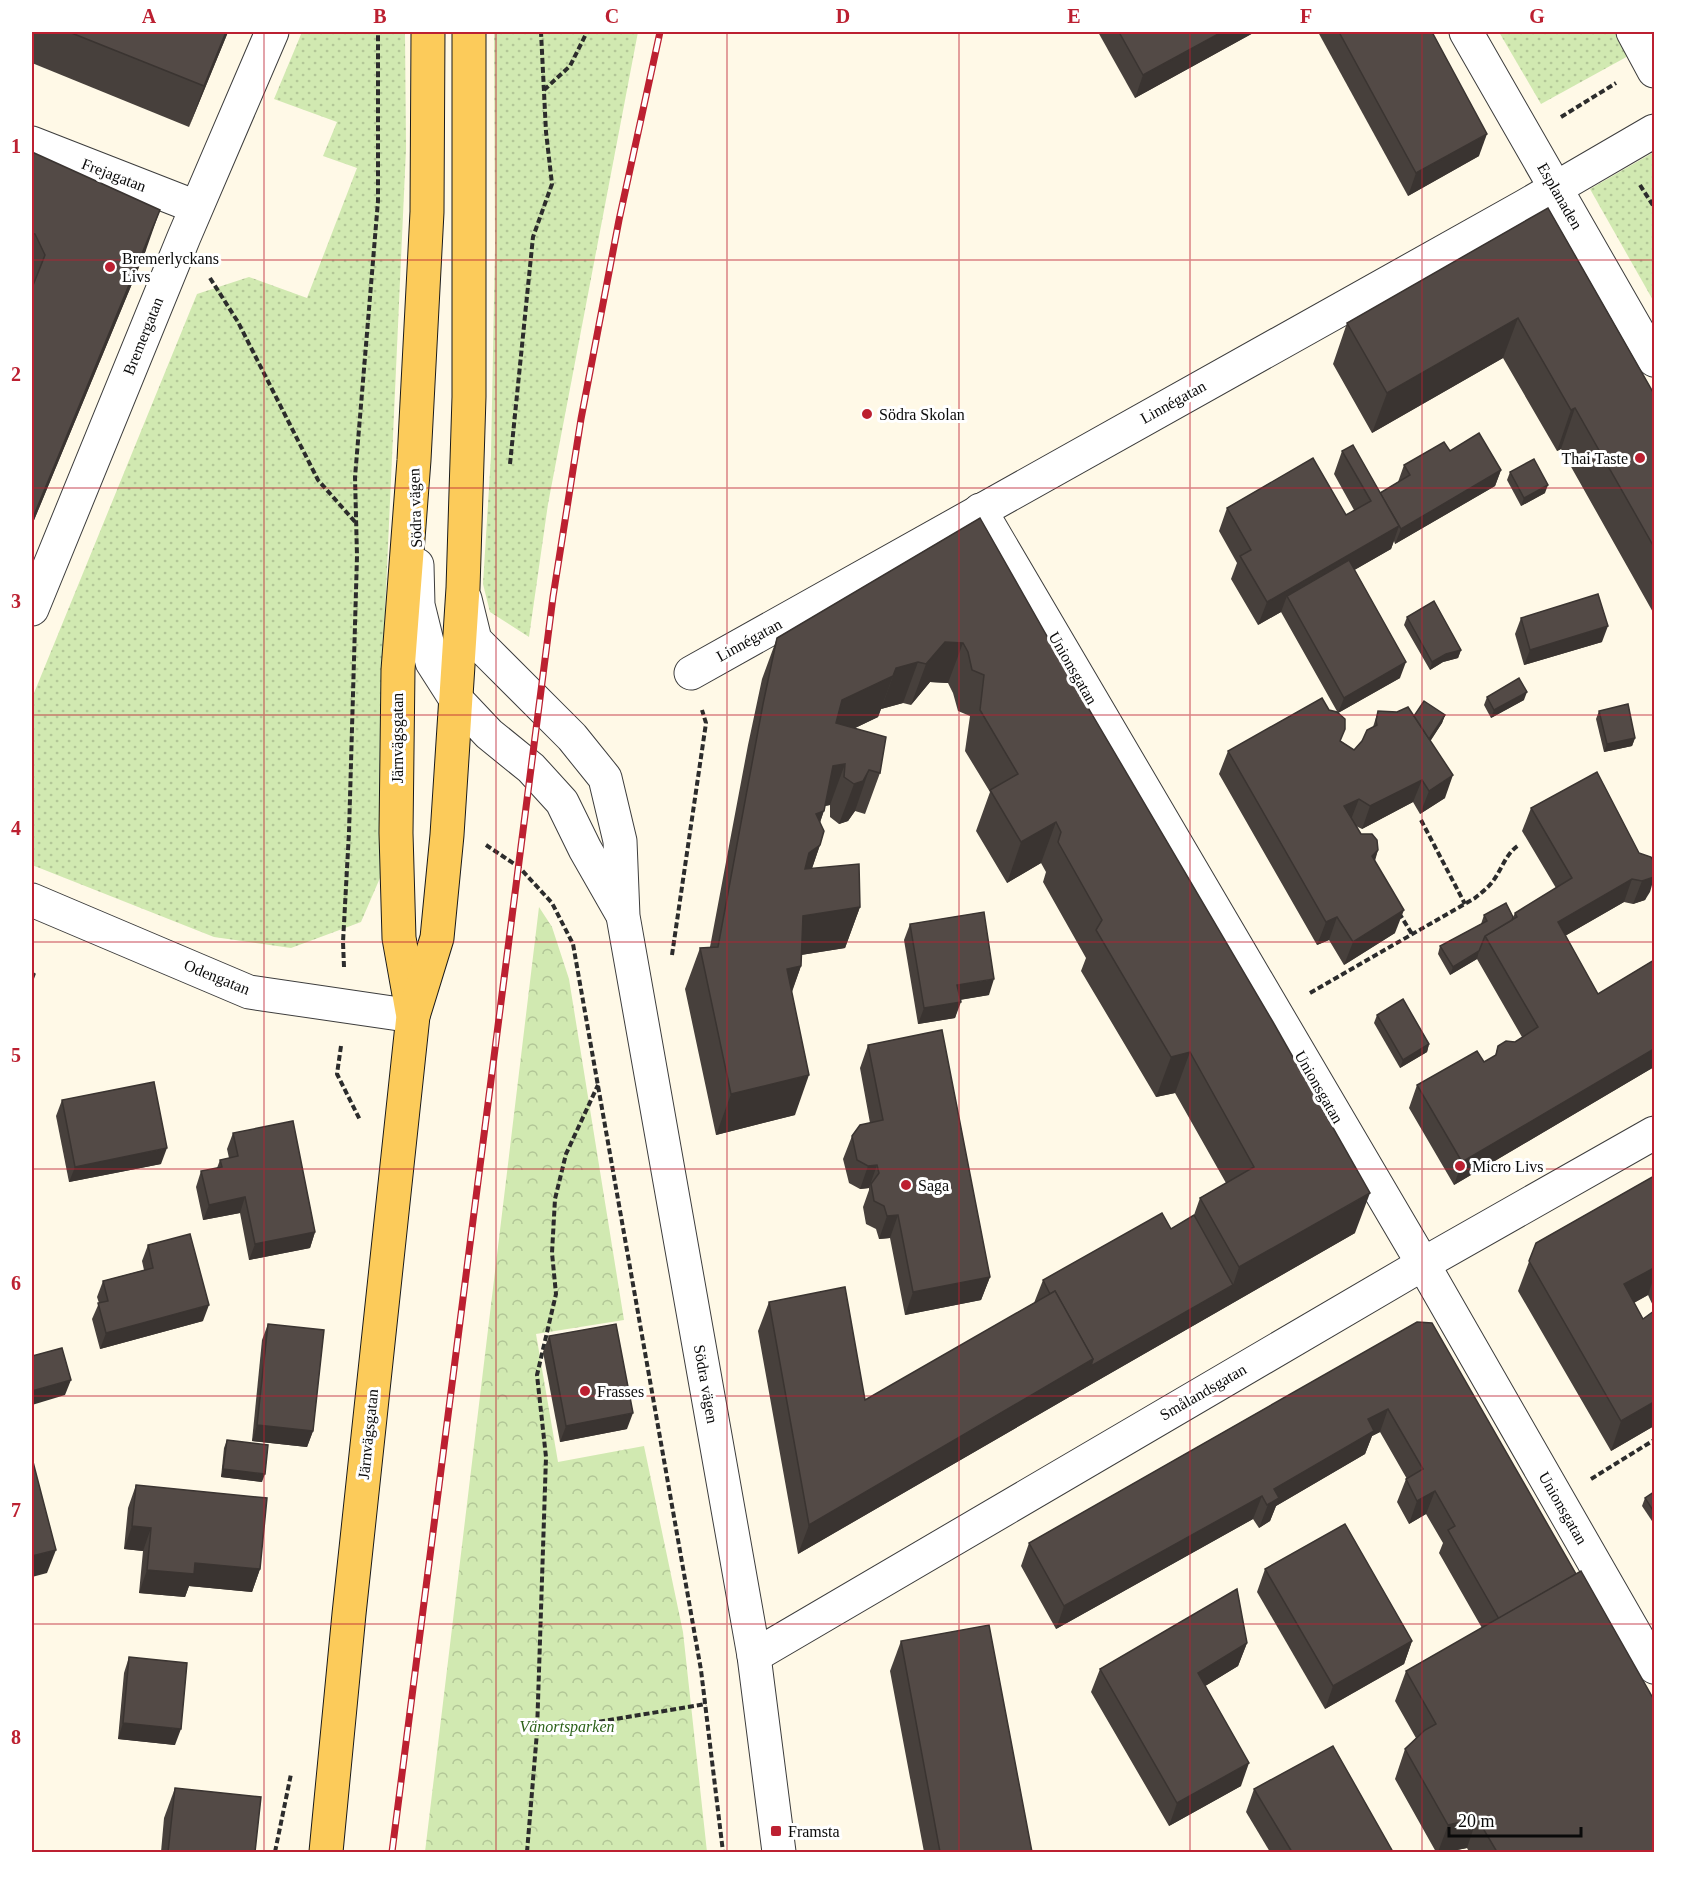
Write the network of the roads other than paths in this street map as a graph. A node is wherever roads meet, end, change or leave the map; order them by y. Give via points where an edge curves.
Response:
1 (272, 32) edge
2 (428, 32) edge
3 (469, 32) edge
4 (1466, 32) edge
5 (1633, 32) edge
6 (1652, 67) edge
7 (1654, 131) edge
8 (32, 142) edge
9 (1555, 188) junction
10 (196, 207) junction
11 (1654, 360) edge
12 (414, 460) junction
13 (980, 510) junction
14 (463, 588) junction
15 (32, 609) edge
16 (691, 673) road end
17 (455, 698) junction
18 (32, 900) edge
19 (623, 916) junction
20 (413, 1016) junction
21 (1654, 1133) edge
22 (1423, 1264) junction
23 (754, 1656) junction
24 (1654, 1667) edge
25 (326, 1852) edge
26 (779, 1852) edge

1 - 10 street, Bremergatan
2 - 12 main road, Södra vägen via 427,212
3 - 14 main road, Södra vägen via 469,397
4 - 9 street, Esplanaden
5 - 6 street
7 - 9 street, Linnégatan
8 - 10 street, Frejagatan
9 - 11 street, Esplanaden
9 - 13 street, Linnégatan
10 - 15 street, Bremergatan
12 - 17 street, Södra vägen via 418,605 432,662
12 - 20 main road, Järnvägsgatan via 398,670 396,833 399,938
13 - 16 street, Linnégatan
13 - 22 street, Unionsgatan
14 - 17 main road, Järnvägsgatan
14 - 19 street, Södra vägen via 475,640 572,737 605,778 620,842
17 - 19 street, Södra vägen via 562,802
17 - 20 main road, Järnvägsgatan via 437,938
18 - 20 street, Odengatan via 249,992
19 - 23 street, Södra vägen
20 - 25 main road, Järnvägsgatan
21 - 22 street, Smålandsgatan
22 - 23 street, Smålandsgatan
22 - 24 street, Unionsgatan
23 - 26 street, Södra vägen

